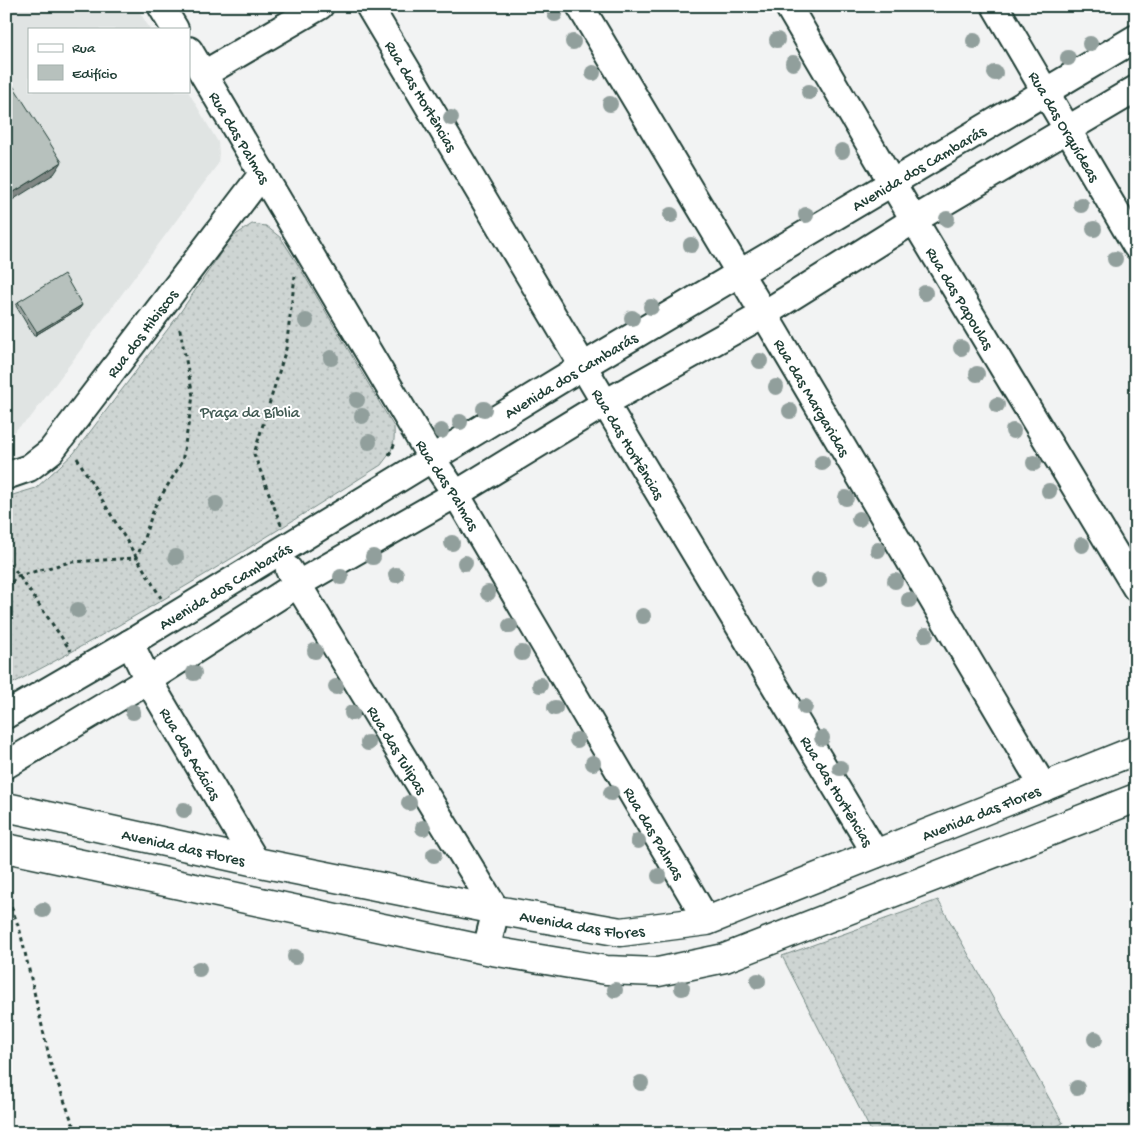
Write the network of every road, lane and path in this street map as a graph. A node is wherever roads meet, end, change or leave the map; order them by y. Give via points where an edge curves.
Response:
1 (161, 6) edge
2 (320, 6) edge
3 (369, 6) edge
4 (580, 6) edge
5 (788, 6) edge
6 (995, 6) edge
7 (174, 28) edge
8 (1136, 38) edge
9 (190, 52) edge
10 (204, 74) junction
11 (1136, 89) edge
12 (1045, 92) junction
13 (1067, 131) junction
14 (264, 173) junction
15 (892, 182) junction
16 (914, 220) junction
17 (1136, 246) edge
18 (296, 273) dead end
19 (740, 275) junction
20 (764, 314) junction
21 (177, 317) dead end
22 (584, 366) junction
23 (605, 403) junction
24 (394, 434) dead end
25 (74, 453) dead end
26 (386, 459) dead end
27 (432, 459) junction
28 (6, 476) edge
29 (456, 494) junction
30 (280, 540) junction
31 (6, 557) edge
32 (137, 558) junction
33 (18, 576) junction
34 (298, 584) junction
35 (6, 588) edge
36 (1136, 588) edge
37 (163, 601) dead end
38 (130, 643) junction
39 (80, 648) dead end
40 (148, 680) junction
41 (6, 715) edge
42 (1136, 750) edge
43 (6, 765) edge
44 (1044, 788) junction
45 (1136, 798) edge
46 (6, 808) edge
47 (6, 848) edge
48 (876, 854) junction
49 (256, 862) junction
50 (6, 892) edge
51 (496, 910) junction
52 (707, 921) junction
53 (486, 950) junction
54 (87, 1133) edge

1 - 7 street
2 - 10 street
3 - 22 street, Rua das Hortências
4 - 19 street, Rua das Margaridas
5 - 15 street, Rua das Papoulas
6 - 12 street, Rua das Orquídeas
8 - 12 street, Avenida dos Cambarás
9 - 10 street, Rua das Palmas
10 - 14 street, Rua das Palmas
11 - 13 street
12 - 13 street, Rua das Orquídeas
12 - 15 street, Avenida dos Cambarás
13 - 16 street
13 - 17 street, Rua das Orquídeas
14 - 27 street, Rua das Palmas
14 - 28 street, Rua dos Hibiscos via 51,452 29,468
15 - 16 street, Rua das Papoulas
15 - 19 street, Avenida dos Cambarás
16 - 20 street
16 - 36 street, Rua das Papoulas
18 - 30 path via 286,349 254,454
19 - 20 street, Rua das Margaridas
19 - 22 street, Avenida dos Cambarás
20 - 23 street
20 - 44 street, Rua das Margaridas
21 - 32 path via 193,396 182,462 155,506
22 - 23 street, Rua das Hortências
22 - 27 street, Avenida dos Cambarás
23 - 29 street
23 - 48 street, Rua das Hortências
24 - 26 path via 395,442
25 - 32 path
27 - 29 street, Rua das Palmas
27 - 30 street, Avenida dos Cambarás
29 - 34 street
29 - 52 street, Rua das Palmas
30 - 34 street, Rua das Tulipas
30 - 38 street, Avenida dos Cambarás
31 - 33 path
32 - 33 path via 70,562
32 - 37 path
33 - 35 path
33 - 39 path via 72,653
34 - 40 street
34 - 51 street, Rua das Tulipas
38 - 40 street, Rua das Acácias
38 - 41 street, Avenida dos Cambarás
40 - 43 street
40 - 49 street, Rua das Acácias
42 - 44 main road, Avenida das Flores
44 - 48 main road, Avenida das Flores
45 - 53 main road via 725,958 658,972 606,970
46 - 49 main road, Avenida das Flores
47 - 53 main road
48 - 52 main road, Avenida das Flores
49 - 51 main road, Avenida das Flores
50 - 54 path via 20,930 51,1064 73,1124
51 - 52 main road, Avenida das Flores via 621,932
51 - 53 street

